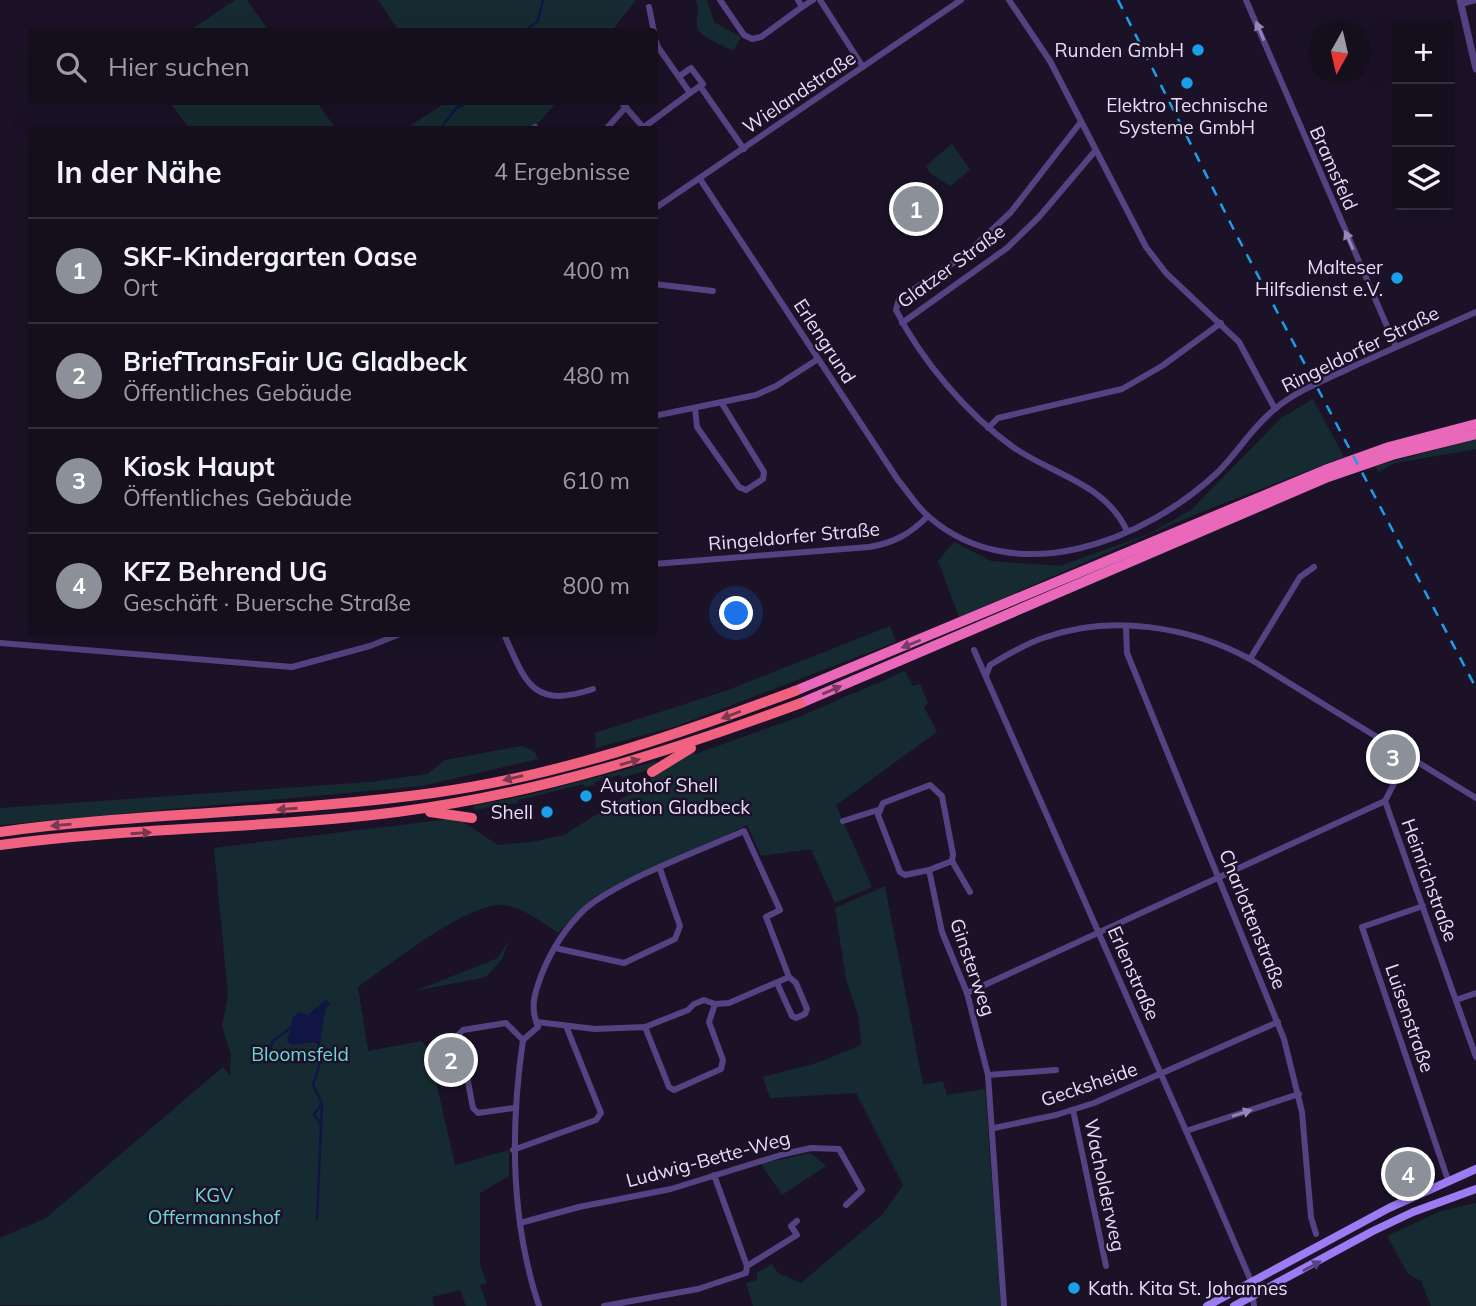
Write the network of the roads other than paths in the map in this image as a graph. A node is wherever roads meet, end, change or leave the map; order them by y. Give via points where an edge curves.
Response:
1 (720, 0) edge
2 (798, 0) edge
3 (813, 0) edge
4 (820, 0) edge
5 (961, 0) edge
6 (1009, 0) edge
7 (1246, 0) edge
8 (1476, 1) edge
9 (1461, 2) edge
10 (649, 7) dead end
11 (802, 7) junction
12 (653, 28) edge
13 (658, 47) edge
14 (863, 67) junction
15 (1476, 69) edge
16 (681, 75) junction
17 (700, 86) junction
18 (691, 93) junction
19 (623, 105) edge
20 (625, 105) edge
21 (1080, 122) junction
22 (608, 126) edge
23 (640, 126) edge
24 (644, 126) edge
25 (744, 149) junction
26 (1095, 151) junction
27 (700, 179) junction
28 (658, 206) edge
29 (658, 284) edge
30 (713, 291) dead end
31 (1476, 312) edge
32 (902, 323) junction
33 (1221, 323) junction
34 (1396, 347) junction
35 (818, 359) junction
36 (721, 402) junction
37 (695, 408) junction
38 (1275, 409) junction
39 (658, 415) edge
40 (1476, 424) edge
41 (988, 428) junction
42 (1476, 433) edge
43 (928, 516) junction
44 (1127, 531) junction
45 (658, 564) edge
46 (1314, 567) dead end
47 (1126, 626) junction
48 (392, 637) edge
49 (505, 637) edge
50 (0, 643) edge
51 (974, 650) dead end
52 (1250, 659) junction
53 (986, 679) junction
54 (593, 689) dead end
55 (795, 691) joint
56 (801, 703) joint
57 (703, 740) junction
58 (1408, 756) junction
59 (652, 772) dead end
60 (1476, 798) edge
61 (1385, 801) junction
62 (878, 810) junction
63 (396, 812) junction
64 (472, 818) dead end
65 (843, 821) dead end
66 (0, 832) edge
67 (0, 845) edge
68 (953, 861) junction
69 (660, 869) junction
70 (929, 870) junction
71 (1219, 877) junction
72 (970, 892) dead end
73 (1423, 906) junction
74 (1098, 932) junction
75 (555, 948) junction
76 (789, 976) junction
77 (777, 983) junction
78 (967, 993) junction
79 (1476, 993) edge
80 (1456, 1000) junction
81 (715, 1004) junction
82 (537, 1022) junction
83 (1278, 1022) junction
84 (566, 1026) junction
85 (645, 1027) junction
86 (523, 1040) junction
87 (1476, 1057) edge
88 (1056, 1070) dead end
89 (1161, 1074) junction
90 (988, 1075) junction
91 (1299, 1094) junction
92 (514, 1108) junction
93 (1073, 1110) junction
94 (994, 1128) junction
95 (1186, 1131) junction
96 (513, 1150) junction
97 (1476, 1170) edge
98 (714, 1175) junction
99 (1448, 1180) junction
100 (1476, 1189) edge
101 (846, 1205) dead end
102 (797, 1222) dead end
103 (520, 1223) junction
104 (1316, 1234) dead end
105 (1106, 1266) dead end
106 (747, 1268) junction
107 (1251, 1281) junction
108 (1251, 1297) junction
109 (539, 1306) edge
110 (604, 1306) edge
111 (1004, 1306) edge
112 (1207, 1306) edge
113 (1234, 1306) edge
114 (1254, 1306) edge

1 - 11 street via 744,35 752,39
2 - 11 street
3 - 11 street
4 - 14 street
5 - 14 street, Wielandstraße
6 - 21 street via 1050,61
34 -> 7 street, Bramsfeld
8 - 9 street
9 - 15 street
10 - 12 street
13 - 16 street
14 - 25 street, Wielandstraße
16 - 17 street via 691,68 703,84
16 - 18 street
17 - 18 street
17 - 25 street
18 - 24 street
19 - 22 street
20 - 23 street
21 - 26 street
21 - 32 street, Glatzer Straße via 1011,212 964,256 899,299 895,310
25 - 27 street, Wielandstraße
26 - 32 street, Glatzer Straße via 1007,248
26 - 33 street via 1149,250
27 - 28 street, Wielandstraße
27 - 35 street, Erlengrund
29 - 30 street
31 - 34 street, Ringeldorfer Straße
32 - 41 street
33 - 38 street via 1239,342
33 - 41 street via 1122,389 998,418
34 - 38 street, Ringeldorfer Straße via 1308,388
35 - 36 street via 756,395
35 - 43 street, Erlengrund via 898,481
36 - 37 street
36 - 37 street via 764,472 763,479 746,490 738,487 697,427
37 - 39 street
38 - 44 street, Ringeldorfer Straße via 1195,491
40 -> 55 highway via 1325,470
41 - 44 street via 1016,449 1096,493 1120,516
56 -> 42 highway via 1328,477
43 - 44 street, Ringeldorfer Straße via 984,547 1014,553 1068,551
43 - 45 street, Ringeldorfer Straße via 914,531 890,544
46 - 52 street via 1300,577
47 - 52 street via 1196,635
47 - 53 street via 1055,634 990,665
47 - 71 street, Charlottenstraße via 1126,653
48 - 50 street via 292,667
49 - 54 street via 521,673 533,686 554,698
51 - 53 street, Erlenstraße
52 - 58 street
53 - 74 street, Erlenstraße
55 -> 66 highway via 677,735 558,768 436,793
56 - 57 highway
57 - 59 highway
63 -> 57 highway via 559,782
58 - 60 street
58 - 61 street, Heinrichstraße
61 - 71 street
61 - 73 street, Heinrichstraße
62 - 65 street, Ginsterweg
62 - 68 street, Ginsterweg via 883,803 927,785 936,788 942,796
62 - 70 street via 898,870 905,874
63 - 64 highway
67 -> 63 highway
68 - 70 street
68 - 72 street, Ginsterweg
69 - 75 street via 587,908
69 - 75 street via 680,926 675,939 624,962
69 - 76 street via 744,831 780,910 766,917
70 - 78 street, Ginsterweg via 942,932
71 - 74 street
71 - 83 street, Charlottenstraße
73 - 80 street, Heinrichstraße
73 - 99 street, Luisenstraße via 1362,927
74 - 78 street
74 - 89 street, Erlenstraße
75 - 82 street via 531,1010
76 - 77 street
76 - 77 street via 807,1009 800,1017 792,1016
77 - 81 street via 729,1003
78 - 90 street, Ginsterweg
79 - 80 street
80 - 87 street, Heinrichstraße
81 - 85 street via 704,1000
81 - 85 street via 709,1022 723,1060 721,1069 674,1090
82 - 84 street
82 - 86 street via 538,1027
83 - 89 street, Gecksheide
83 - 91 street, Charlottenstraße
84 - 85 street
84 - 96 street via 601,1113 596,1120
86 - 92 street
86 - 92 street via 506,1023 458,1034 473,1108 478,1113
88 - 90 street
89 - 93 street, Gecksheide
89 - 95 street, Erlenstraße
90 - 94 street, Ginsterweg
95 -> 91 street
91 - 104 street, Charlottenstraße
92 - 96 street
93 - 94 street, Gecksheide
93 - 105 street, Wacholderweg
94 - 111 street
95 - 107 street, Erlenstraße
96 - 103 street
97 - 99 main road
98 - 101 street, Ludwig-Bette-Weg via 784,1153 839,1149 862,1190
98 - 103 street, Ludwig-Bette-Weg
98 - 106 street
99 - 107 main road
108 -> 100 main road via 1373,1231
102 - 106 street via 791,1226 797,1235
103 - 109 street
106 - 110 street via 743,1277 698,1289
107 - 108 street
107 - 112 main road
108 - 113 main road
108 - 114 street

